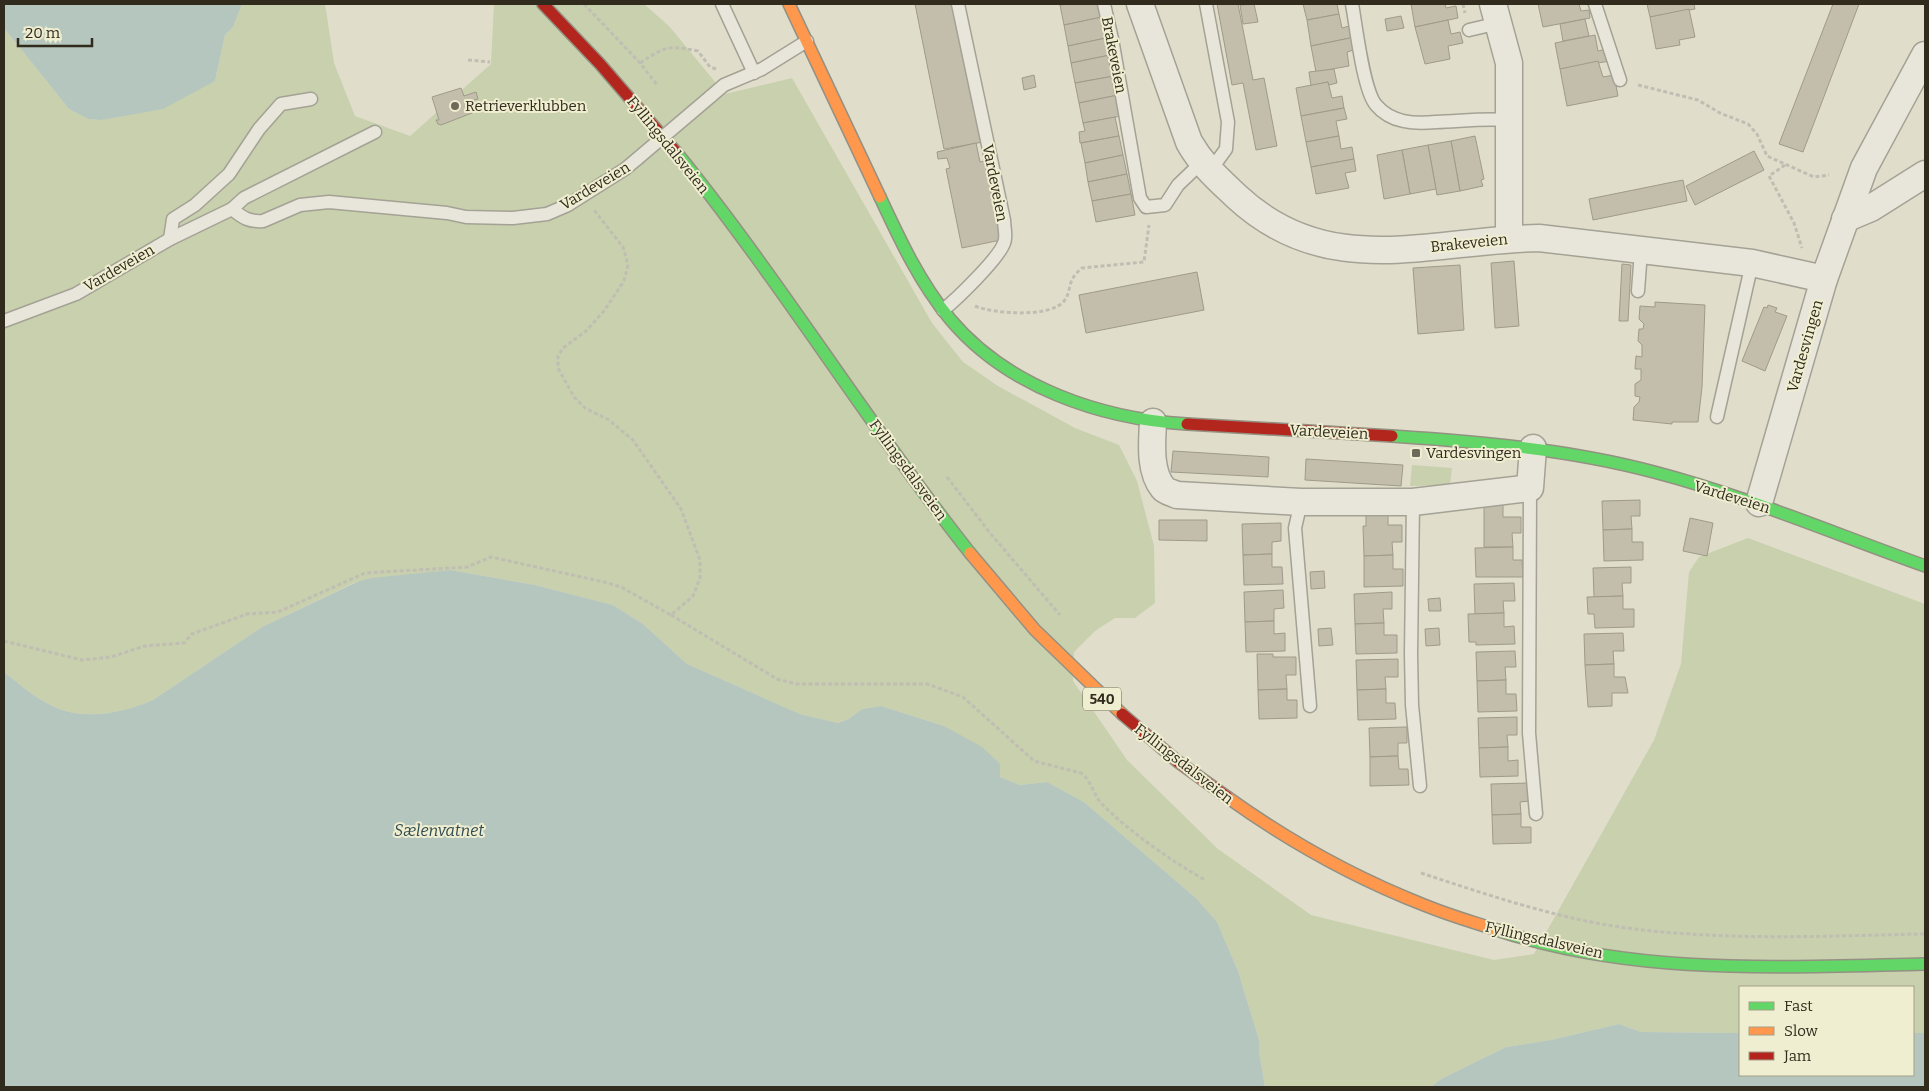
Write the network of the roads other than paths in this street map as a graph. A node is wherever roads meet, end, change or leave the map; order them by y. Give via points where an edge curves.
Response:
1 (543, 4) edge
2 (722, 4) edge
3 (790, 4) edge
4 (958, 4) edge
5 (1104, 4) edge
6 (1140, 4) edge
7 (1206, 4) edge
8 (1352, 4) edge
9 (1595, 4) edge
10 (1496, 13) edge
11 (1468, 30) dead end
12 (807, 41) junction
13 (1925, 54) edge
14 (754, 73) junction
15 (1620, 80) road end
16 (311, 99) dead end
17 (1509, 120) junction
18 (375, 132) dead end
19 (1205, 167) junction
20 (1925, 174) edge
21 (232, 209) junction
22 (1845, 219) junction
23 (1509, 238) junction
24 (170, 239) junction
25 (1641, 251) junction
26 (1752, 264) junction
27 (1824, 279) junction
28 (1638, 291) dead end
29 (943, 310) junction
30 (4, 321) edge
31 (1717, 417) dead end
32 (1153, 422) junction
33 (1533, 448) junction
34 (1530, 488) junction
35 (1301, 502) junction
36 (1413, 502) junction
37 (1759, 503) junction
38 (1925, 566) edge
39 (1310, 706) dead end
40 (1420, 786) dead end
41 (1536, 814) dead end
42 (1925, 964) edge

1 - 42 main road, Fyllingsdalsveien / 540 via 615,78 736,232 973,557 1065,661 1106,702 1201,781 1341,869 1394,894 1482,926 1556,945 1609,956 1732,967
2 - 14 lane
3 - 12 main road, Vardeveien
4 - 29 lane, Vardeveien via 1005,236 998,252 957,299
5 - 19 lane, Brakeveien via 1140,198 1146,207 1168,203 1178,185
6 - 19 street, Brakeveien via 1189,142
7 - 19 lane via 1228,122 1226,149
8 - 17 lane via 1372,99 1386,114 1409,122 1480,118
9 - 15 lane
10 - 11 lane
10 - 17 street via 1509,63
12 - 14 lane, Vardeveien
12 - 29 main road, Vardeveien via 900,240 925,287
13 - 22 street, Vardesvingen via 1864,168
14 - 21 lane, Vardeveien, bridge via 724,85 625,169 546,214 513,218 466,217 330,202 300,205 257,221 245,220
16 - 24 lane via 281,104 259,128 229,174 195,205 173,219
17 - 23 street
18 - 21 lane, Vardeveien via 244,198
19 - 23 street, Brakeveien via 1267,222 1319,244 1363,250 1415,249
20 - 22 street via 1871,208
21 - 24 lane, Vardeveien
22 - 27 street, Vardesvingen
23 - 25 street, Brakeveien via 1539,238
24 - 30 lane, Vardeveien via 76,294
25 - 26 street, Brakeveien
25 - 28 lane
26 - 27 street, Brakeveien
26 - 31 lane
27 - 37 street, Vardesvingen
29 - 32 main road, Vardeveien via 970,340 1024,378 1069,401 1106,413
32 - 33 main road, Vardeveien via 1471,441
32 - 35 street via 1151,448 1164,490 1178,495
33 - 34 street
33 - 37 main road, Vardeveien via 1613,462
34 - 36 street
34 - 41 lane via 1529,732
35 - 36 street
35 - 39 lane via 1296,528
36 - 40 lane via 1410,654
37 - 38 main road, Vardeveien

